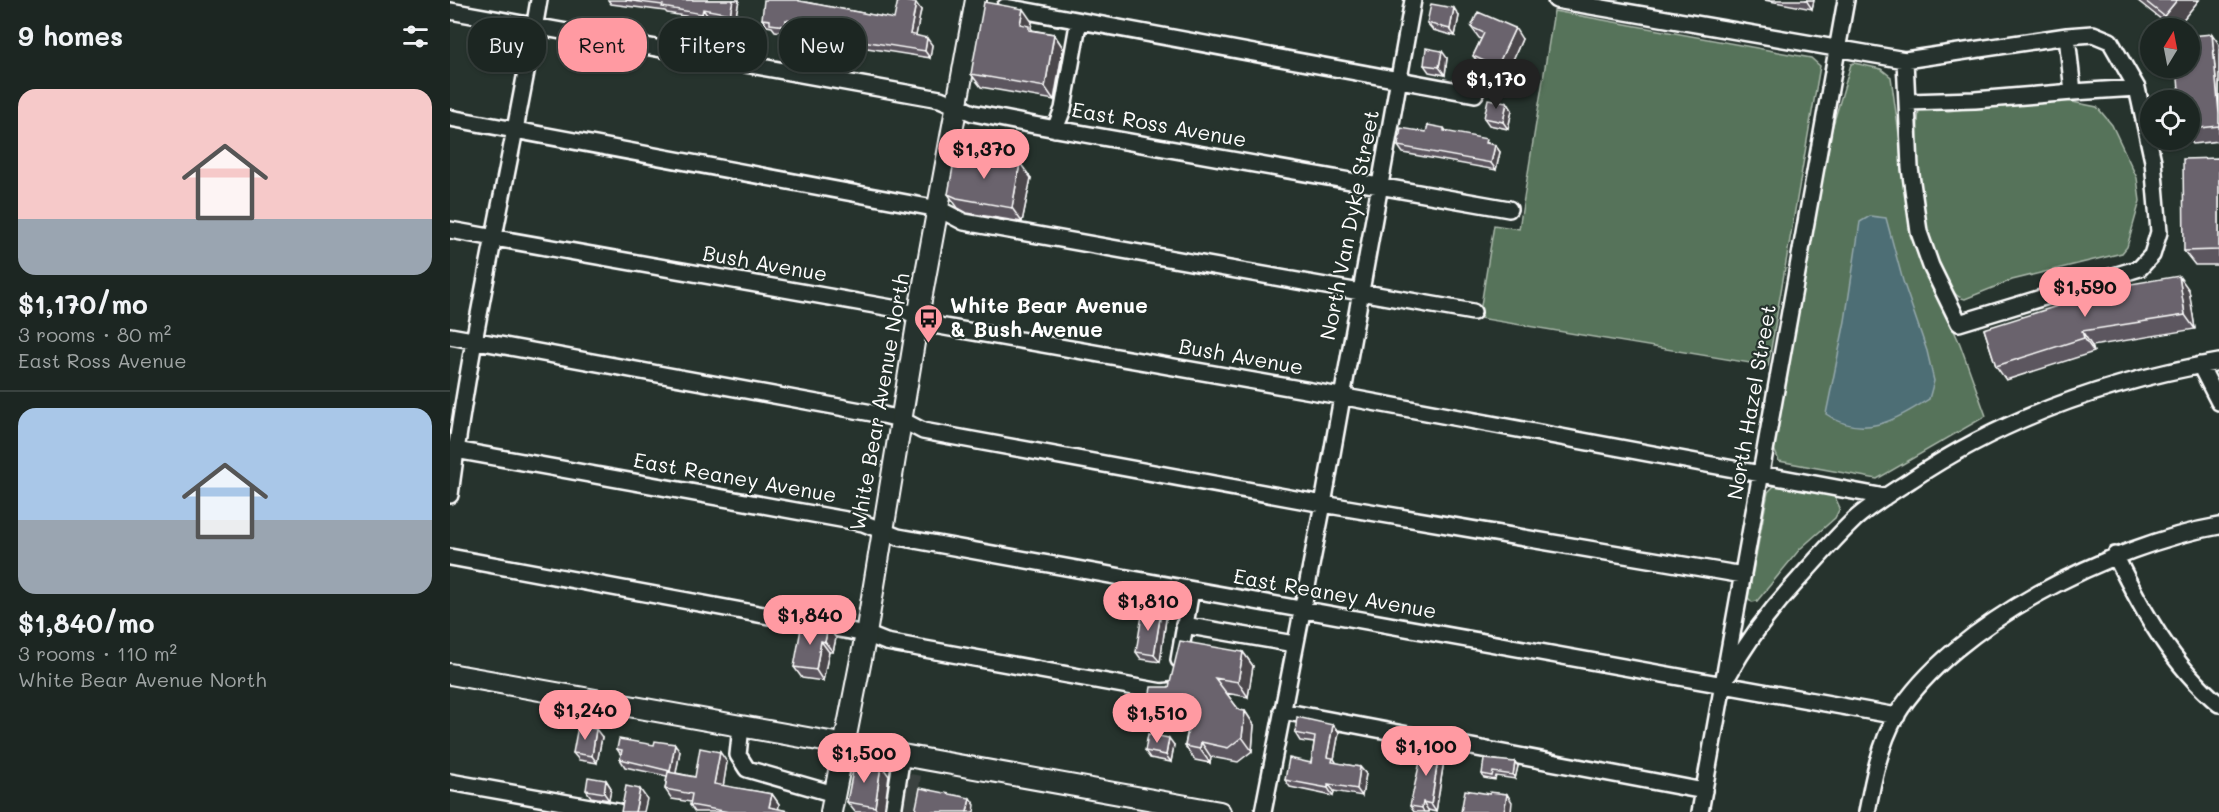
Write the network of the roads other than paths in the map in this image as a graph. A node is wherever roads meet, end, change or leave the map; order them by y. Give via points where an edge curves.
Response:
1 (539, 0) edge
2 (1413, 0) edge
3 (1556, 0) edge
4 (1845, 0) edge
5 (975, 1) edge
6 (450, 11) edge
7 (489, 18) edge
8 (536, 18) edge
9 (1081, 21) junction
10 (546, 28) edge
11 (2067, 36) junction
12 (1837, 50) junction
13 (1905, 60) junction
14 (526, 72) edge
15 (1399, 80) junction
16 (2137, 88) junction
17 (2073, 92) junction
18 (1475, 94) dead end
19 (1908, 102) junction
20 (957, 106) junction
21 (450, 118) edge
22 (1055, 129) junction
23 (517, 130) junction
24 (1380, 184) junction
25 (939, 209) junction
26 (1509, 209) dead end
27 (450, 230) edge
28 (494, 237) junction
29 (1359, 291) junction
30 (1473, 312) dead end
31 (918, 317) junction
32 (450, 336) edge
33 (475, 341) junction
34 (2219, 362) edge
35 (2200, 365) junction
36 (1340, 396) junction
37 (2219, 402) edge
38 (900, 419) junction
39 (453, 449) edge
40 (1761, 474) junction
41 (450, 495) edge
42 (1885, 497) junction
43 (1323, 504) junction
44 (2219, 526) edge
45 (882, 530) junction
46 (2115, 555) junction
47 (450, 557) edge
48 (1743, 575) junction
49 (1191, 590) junction
50 (1301, 609) junction
51 (1184, 625) junction
52 (866, 634) junction
53 (1294, 644) junction
54 (450, 674) edge
55 (1723, 684) junction
56 (2219, 704) edge
57 (1282, 711) junction
58 (1897, 716) junction
59 (741, 726) junction
60 (843, 744) junction
61 (902, 755) junction
62 (450, 782) edge
63 (1704, 791) junction
64 (834, 807) edge
65 (618, 812) edge
66 (893, 812) edge
67 (1220, 812) edge
68 (1263, 812) edge
69 (1700, 812) edge
70 (1867, 812) edge

1 - 8 street
2 - 15 street, North Van Dyke Street
3 - 12 street
4 - 12 street, North Hazel Street
5 - 9 street
5 - 20 main road, White Bear Avenue North
6 - 7 street, East Ross Avenue
9 - 15 street
9 - 22 street via 1063,109
10 - 20 street, East Ross Avenue via 940,99
11 - 13 street
11 - 16 street via 2093,34 2110,41
11 - 17 street
12 - 13 street
12 - 40 street, North Hazel Street
13 - 19 street
14 - 23 street
15 - 18 street
15 - 24 street, North Van Dyke Street
16 - 17 street
16 - 19 street via 2153,161 2159,232 2152,255 2140,268 1959,323 1919,232 1910,168
17 - 19 street
20 - 22 street, East Ross Avenue via 973,113
20 - 25 main road, White Bear Avenue North
21 - 23 street
22 - 24 street, East Ross Avenue
23 - 25 street
23 - 28 street
24 - 26 street, East Ross Avenue
24 - 29 street, North Van Dyke Street
25 - 29 street via 964,222
25 - 31 main road, White Bear Avenue North
27 - 28 street, Bush Avenue
28 - 31 street, Bush Avenue via 903,310
28 - 33 street
29 - 30 street
29 - 36 street, North Van Dyke Street
31 - 36 street, Bush Avenue via 939,326
31 - 38 main road, White Bear Avenue North
32 - 33 street
33 - 38 street
33 - 39 street
34 - 35 street
35 - 37 street
35 - 42 street via 2115,384 2027,416 1934,464
36 - 40 street, Bush Avenue
36 - 43 street, North Van Dyke Street
38 - 43 street via 923,431
38 - 45 main road, White Bear Avenue North
39 - 41 street
39 - 45 street, East Reaney Avenue via 863,523
40 - 42 street, Bush Avenue
40 - 48 street, North Hazel Street
42 - 55 street via 1830,544 1769,611
43 - 48 street
43 - 50 street, North Van Dyke Street
44 - 46 street via 2161,539
45 - 49 street, East Reaney Avenue via 898,537
45 - 52 main road, White Bear Avenue North
46 - 56 street via 2156,631 2182,666
46 - 58 street via 2038,593 2002,616 1942,663
47 - 52 street
48 - 55 street, North Hazel Street
49 - 50 street, East Reaney Avenue
49 - 51 street
50 - 53 street, North Van Dyke Street
50 - 55 street, East Reaney Avenue
51 - 52 street via 1176,680 1170,690 1162,692 886,642
51 - 53 street
52 - 60 main road, White Bear Avenue North
53 - 57 street, North Van Dyke Street
54 - 59 main road
55 - 58 street, East Reaney Avenue
55 - 63 street, North Hazel Street
57 - 63 street
57 - 68 street, North Van Dyke Street
58 - 70 street via 1880,757
59 - 60 main road
59 - 64 street via 738,755 747,769
60 - 61 main road
60 - 64 main road, White Bear Avenue North
61 - 66 street
61 - 67 main road
62 - 65 street
63 - 69 street, North Hazel Street

